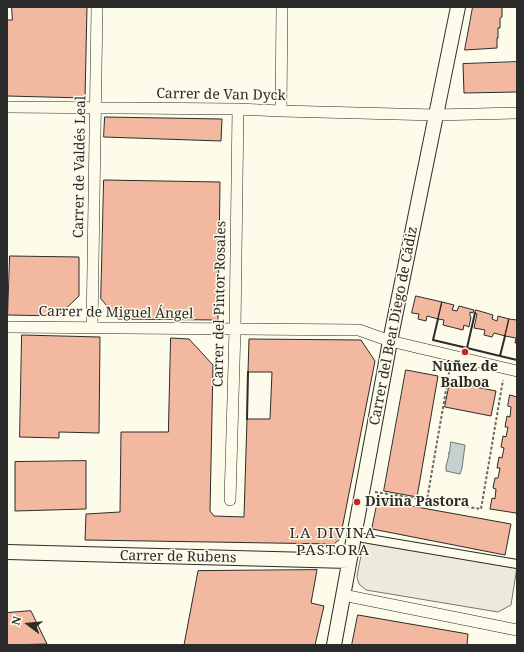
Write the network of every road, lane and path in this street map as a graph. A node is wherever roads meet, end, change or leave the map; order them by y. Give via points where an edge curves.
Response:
1 (97, 7) edge
2 (282, 7) edge
3 (458, 7) edge
4 (7, 108) edge
5 (96, 108) junction
6 (238, 109) junction
7 (281, 111) junction
8 (517, 113) edge
9 (435, 115) junction
10 (7, 326) edge
11 (92, 328) junction
12 (235, 329) junction
13 (390, 341) junction
14 (451, 366) dead end
15 (517, 371) edge
16 (504, 379) dead end
17 (362, 490) junction
18 (230, 500) dead end
19 (427, 500) junction
20 (362, 538) dead end
21 (7, 552) edge
22 (349, 561) junction
23 (517, 564) edge
24 (343, 595) junction
25 (517, 630) edge
26 (334, 645) edge

1 - 5 street, Carrer de Valdés Leal
2 - 7 street
3 - 9 street, Carrer del Beat Diego de Cádiz
4 - 5 street, Carrer de Van Dyck
5 - 6 street, Carrer de Van Dyck
5 - 11 street, Carrer de Valdés Leal
6 - 7 street, Carrer de Van Dyck
6 - 12 street, Carrer del Pintor Rosales
7 - 9 street, Carrer de Van Dyck
8 - 9 street, Carrer de Van Dyck
9 - 13 street, Carrer del Beat Diego de Cádiz
10 - 11 street, Carrer de Miguel Ángel
11 - 12 street, Carrer de Miguel Ángel
12 - 13 street, Carrer de Miguel Ángel via 359,330
12 - 18 street, Carrer del Pintor Rosales
13 - 15 street, Carrer de Miguel Ángel
13 - 17 street, Carrer del Beat Diego de Cádiz
14 - 19 path
16 - 19 path via 481,509
17 - 19 path
17 - 22 street, Carrer del Beat Diego de Cádiz
20 - 23 street
21 - 22 street, Carrer de Rubens
22 - 24 street, Carrer del Beat Diego de Cádiz
24 - 25 street
24 - 26 street, Carrer del Beat Diego de Cádiz

